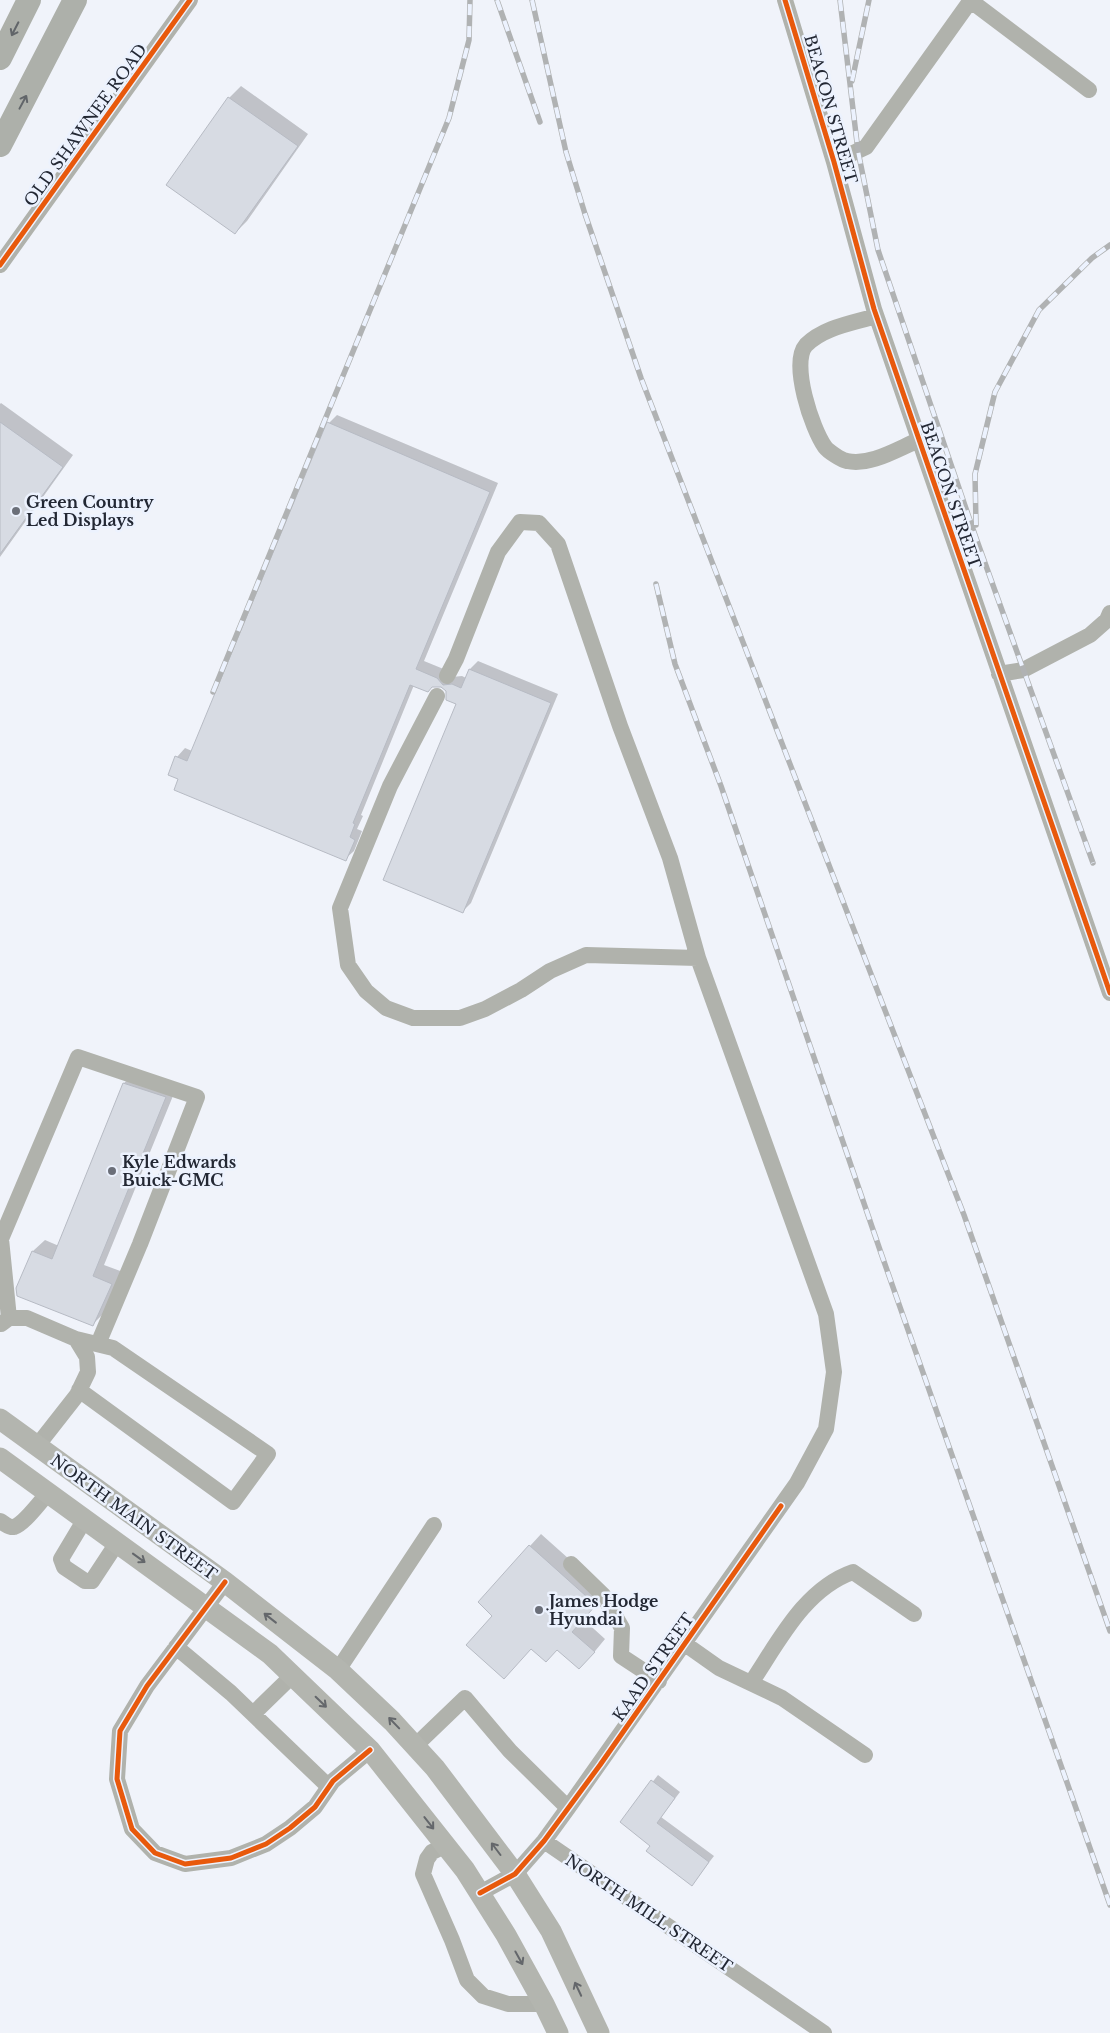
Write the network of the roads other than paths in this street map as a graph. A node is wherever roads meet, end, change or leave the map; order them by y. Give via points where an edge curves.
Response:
1 (29, 0) edge
2 (76, 0) edge
3 (190, 0) edge
4 (785, 0) edge
5 (971, 0) edge
6 (0, 58) edge
7 (1089, 90) dead end
8 (0, 145) edge
9 (834, 162) junction
10 (0, 265) edge
11 (876, 316) junction
12 (919, 440) junction
13 (1110, 614) edge
14 (1000, 674) junction
15 (447, 676) dead end
16 (437, 696) dead end
17 (698, 958) junction
18 (1110, 993) edge
19 (4, 1322) edge
20 (76, 1339) junction
21 (98, 1344) junction
22 (79, 1390) junction
23 (0, 1419) edge
24 (37, 1446) junction
25 (0, 1458) edge
26 (48, 1493) junction
27 (85, 1519) junction
28 (0, 1521) edge
29 (434, 1524) dead end
30 (117, 1543) junction
31 (571, 1564) dead end
32 (225, 1582) junction
33 (207, 1607) junction
34 (914, 1614) dead end
35 (685, 1644) junction
36 (176, 1647) junction
37 (338, 1670) junction
38 (293, 1676) junction
39 (659, 1681) junction
40 (751, 1683) junction
41 (253, 1714) junction
42 (415, 1746) junction
43 (370, 1750) junction
44 (865, 1755) dead end
45 (329, 1787) junction
46 (568, 1808) junction
47 (544, 1841) junction
48 (446, 1845) junction
49 (515, 1874) junction
50 (480, 1893) junction
51 (544, 2004) junction
52 (554, 2031) edge
53 (599, 2033) edge
54 (824, 2033) edge

1 -> 6 highway
8 -> 2 highway
3 - 10 street, OLD SHAWNEE ROAD
4 - 9 street, BEACON STREET
5 - 7 street
5 - 9 street via 866,147
9 - 11 street, BEACON STREET
11 - 12 street, BEACON STREET
11 - 12 street via 825,331 805,346 800,364 806,406 825,448 846,461 868,462
12 - 14 street, BEACON STREET
13 - 14 street via 1090,634 1023,670
14 - 18 street, BEACON STREET
15 - 17 street, KAAD STREET via 498,552 520,522 539,523 558,544 620,726 670,858
16 - 17 street via 390,786 340,908 348,965 366,991 386,1008 413,1018 460,1018 485,1009 550,971 586,955
17 - 35 street, KAAD STREET via 826,1314 834,1372 826,1429 797,1484
19 - 20 street via 27,1318
19 - 21 street via 1,1239 78,1057 197,1098
20 - 21 street
20 - 22 street via 87,1357 88,1372
21 - 22 street via 113,1348 268,1454 233,1502
22 - 24 street
23 - 24 main road, NORTH MAIN STREET
24 - 32 main road, NORTH MAIN STREET
25 - 26 main road, NORTH MAIN STREET
26 - 27 main road, NORTH MAIN STREET
26 - 28 street via 15,1527
27 - 30 main road, NORTH MAIN STREET
27 - 30 street via 61,1559 64,1568 85,1581 92,1581
29 - 37 street
30 -> 33 main road, NORTH MAIN STREET
31 - 39 street via 603,1596 622,1628 621,1656
32 - 33 street
37 -> 32 main road, NORTH MAIN STREET
33 - 36 street
33 - 38 main road, NORTH MAIN STREET via 270,1654
34 - 40 street via 853,1572 838,1578 804,1606
35 - 39 street, KAAD STREET
35 - 40 street via 718,1668
36 - 41 street
36 - 45 street via 146,1686 120,1730 117,1779 132,1829 155,1853 185,1864 231,1858 266,1844 290,1828 315,1807
42 -> 37 main road, NORTH MAIN STREET
38 - 41 street
38 -> 43 main road, NORTH MAIN STREET
39 - 46 street, KAAD STREET
40 - 44 street via 782,1698
41 - 45 street
42 - 46 street via 465,1698 510,1752
49 -> 42 main road, NORTH MAIN STREET
43 - 45 street
43 -> 48 main road, NORTH MAIN STREET
46 - 47 street, KAAD STREET
47 - 49 street
47 - 54 street, NORTH MILL STREET
48 - 50 main road, NORTH MAIN STREET
48 - 51 street via 432,1852 423,1874 466,1980 483,1996 508,2004
49 - 50 street
53 -> 49 main road, NORTH MAIN STREET via 551,1931
50 -> 51 main road, NORTH MAIN STREET
51 - 52 main road, NORTH MAIN STREET

